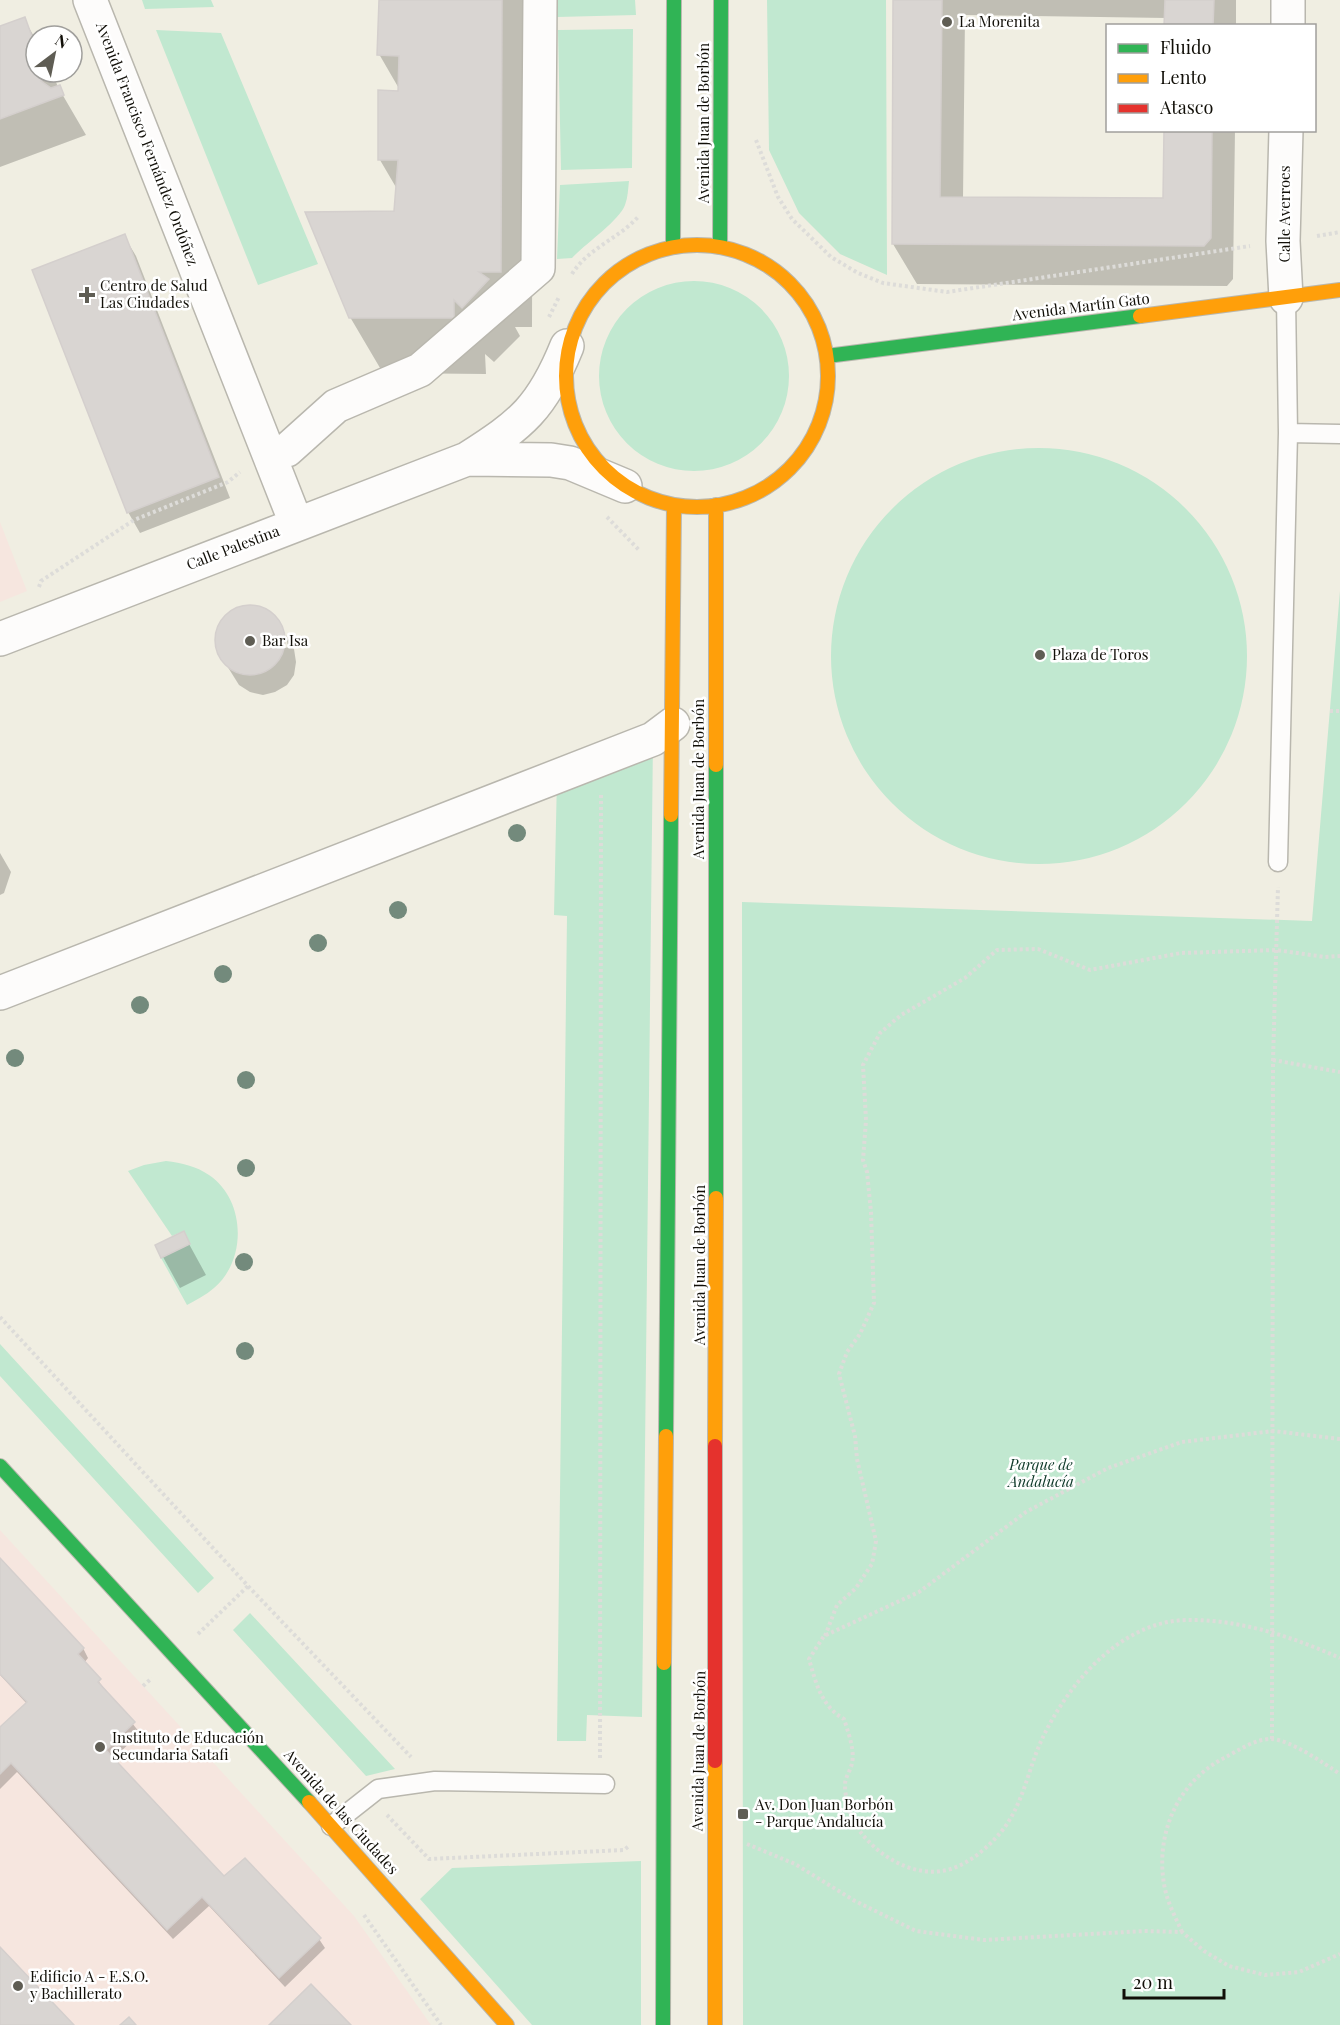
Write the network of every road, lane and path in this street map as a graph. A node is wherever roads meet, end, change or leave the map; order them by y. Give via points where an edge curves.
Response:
1 (90, 0) edge
2 (540, 0) edge
3 (674, 0) edge
4 (721, 0) edge
5 (1288, 0) edge
6 (1288, 24) edge
7 (1286, 132) edge
8 (756, 135) dead end
9 (1340, 232) edge
10 (1283, 241) junction
11 (673, 245) junction
12 (720, 246) junction
13 (1340, 290) edge
14 (1286, 298) junction
15 (567, 346) junction
16 (826, 356) junction
17 (1288, 433) junction
18 (1340, 434) edge
19 (279, 454) junction
20 (467, 459) junction
21 (625, 486) junction
22 (674, 505) junction
23 (716, 505) junction
24 (296, 523) junction
25 (37, 593) dead end
26 (0, 639) edge
27 (1330, 711) dead end
28 (1340, 711) edge
29 (673, 724) junction
30 (601, 760) junction
31 (1278, 862) joint
32 (1276, 950) junction
33 (1340, 956) edge
34 (0, 993) edge
35 (1273, 1060) junction
36 (1340, 1072) edge
37 (0, 1317) edge
38 (1273, 1431) junction
39 (1340, 1439) edge
40 (0, 1466) edge
41 (1272, 1633) junction
42 (825, 1636) junction
43 (1340, 1658) edge
44 (141, 1672) dead end
45 (157, 1690) dead end
46 (1272, 1739) junction
47 (422, 1758) dead end
48 (600, 1762) dead end
49 (1340, 1774) edge
50 (605, 1784) dead end
51 (369, 1795) junction
52 (331, 1827) junction
53 (664, 1838) junction
54 (715, 1841) junction
55 (363, 1914) dead end
56 (1182, 1932) junction
57 (1340, 1954) edge
58 (441, 2025) edge
59 (507, 2025) edge
60 (663, 2025) edge
61 (715, 2025) edge

1 - 19 street, Avenida Francisco Fernández Ordóñez
2 - 19 street via 538,268 420,370 336,406
3 - 11 street, Avenida Juan de Borbón
4 - 12 street, Avenida Juan de Borbón
5 - 6 street
7 - 10 street, Calle Averroes
8 - 10 path via 778,197 792,219 831,257 884,283 947,292
9 - 10 path
10 - 14 street, Calle Averroes
11 - 12 street
11 - 15 street via 637,257 605,279 581,310
12 - 16 street via 759,259 792,284 816,319
13 - 14 street, Avenida Martín Gato
14 - 16 street, Avenida Martín Gato
14 - 17 lane
15 - 20 street, Calle Palestina via 553,381 527,417
15 - 21 street via 564,385 573,423 594,459
16 - 23 street via 829,379 824,410 813,438 792,467 764,489
17 - 18 lane
17 - 31 lane
19 - 24 street, Avenida Francisco Fernández Ordóñez
19 - 25 path via 243,470 228,482 134,520 41,581
20 - 21 street, Calle Palestina via 561,461
20 - 24 street, Calle Palestina
21 - 22 street
22 - 23 street
22 - 29 street, Avenida Juan de Borbón
23 - 54 street, Avenida Juan de Borbón
24 - 26 street, Calle Palestina
27 - 28 path
29 - 30 street via 653,739
29 - 53 street, Avenida Juan de Borbón
30 - 34 street
30 - 48 path
31 - 32 path
32 - 33 path
32 - 35 path
32 - 42 path via 1181,953 1090,970 1038,949 997,950 965,978 901,1015 880,1033 864,1065 863,1160 871,1212 874,1303 839,1374 876,1541 872,1564 856,1588 837,1605
35 - 36 path
35 - 38 path
37 - 47 path via 410,1757
38 - 39 path
38 - 41 path
38 - 42 path via 1182,1442 1108,1468 1026,1512 919,1592
40 - 52 street, Avenida de las Ciudades
41 - 42 path via 1187,1620 1154,1626 1119,1644 1093,1665 1064,1698 1042,1739 1025,1791 1001,1832 970,1861 942,1872 907,1868 877,1850 854,1823 845,1784 853,1762 850,1737 844,1719 831,1712 817,1688 809,1659
41 - 43 path
41 - 46 path
44 - 45 path
46 - 49 path via 1306,1753
46 - 56 path via 1254,1743 1217,1762 1190,1784 1166,1823 1161,1852 1165,1890
50 - 51 lane via 435,1781 378,1789
51 - 52 lane
51 - 53 path via 429,1859 624,1850 640,1838
52 - 59 street, Avenida de las Ciudades
53 - 60 street, Avenida Juan de Borbón
54 - 56 path via 747,1844 795,1864 855,1901 916,1931 984,1940
54 - 61 street, Avenida Juan de Borbón
55 - 58 path
56 - 57 path via 1228,1966 1265,1975 1299,1972

